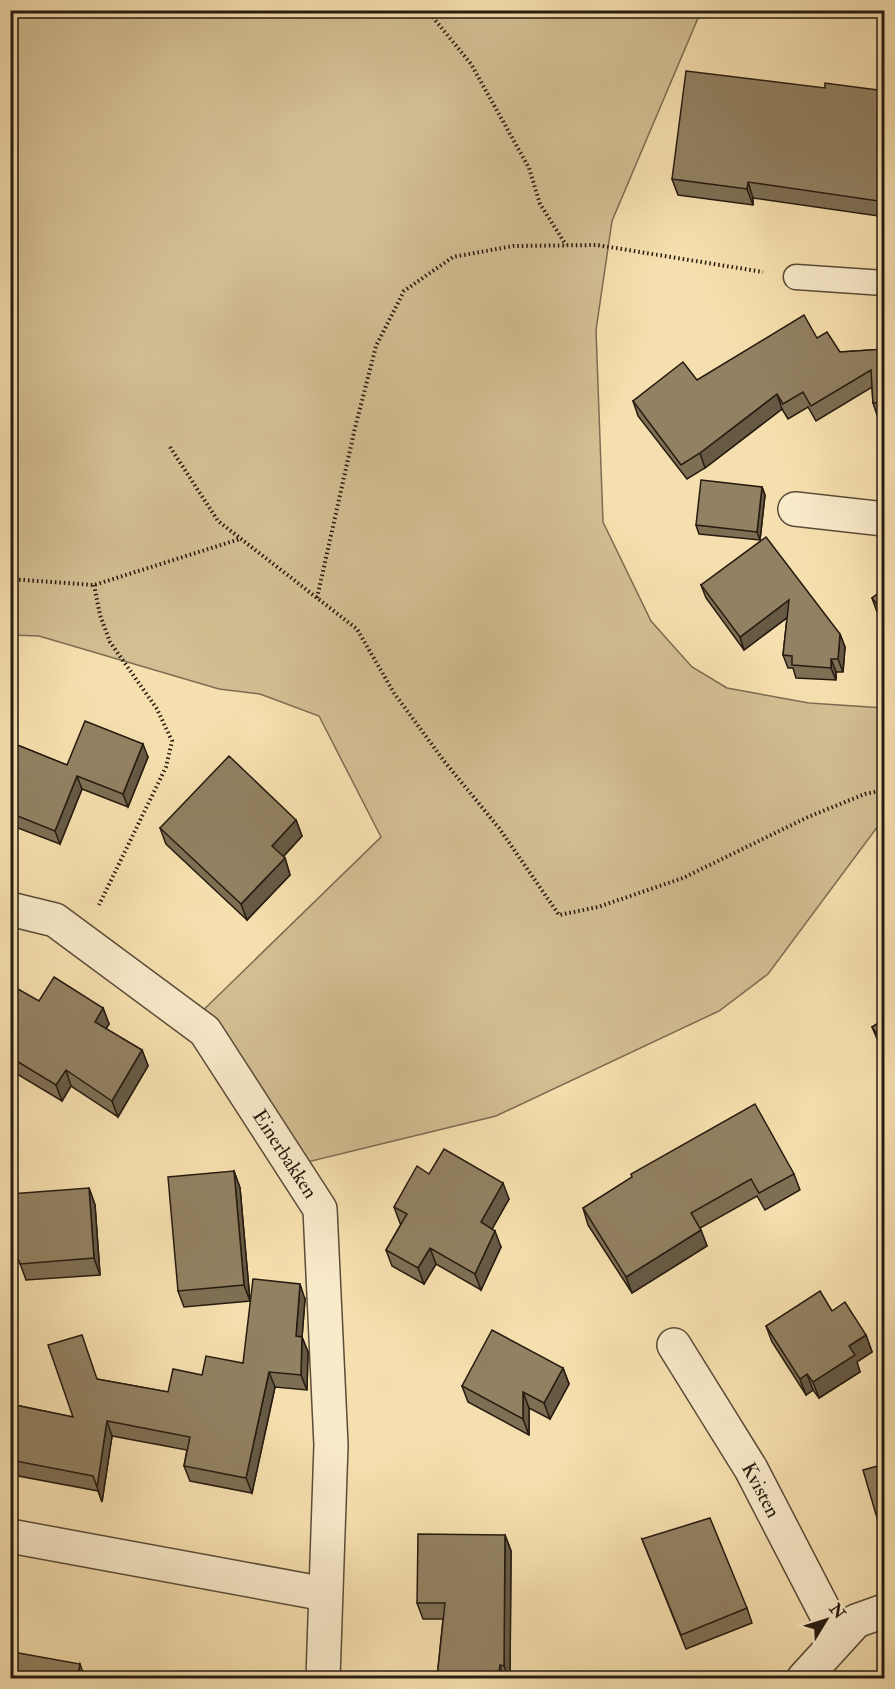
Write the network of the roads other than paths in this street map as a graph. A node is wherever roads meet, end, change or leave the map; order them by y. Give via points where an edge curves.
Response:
1 (796, 277) road end
2 (885, 283) edge
3 (795, 509) dead end
4 (885, 519) edge
5 (10, 909) edge
6 (674, 1345) dead end
7 (10, 1536) edge
8 (326, 1594) junction
9 (885, 1611) edge
10 (840, 1639) junction
11 (323, 1678) edge
12 (804, 1678) edge

1 - 2 lane
3 - 4 street
5 - 8 street, Einerbakken via 55,920 205,1031 320,1209 331,1444
6 - 10 street, Kvisten via 751,1469
7 - 8 street
8 - 11 street, Einerbakken
9 - 10 street via 856,1621
10 - 12 street

